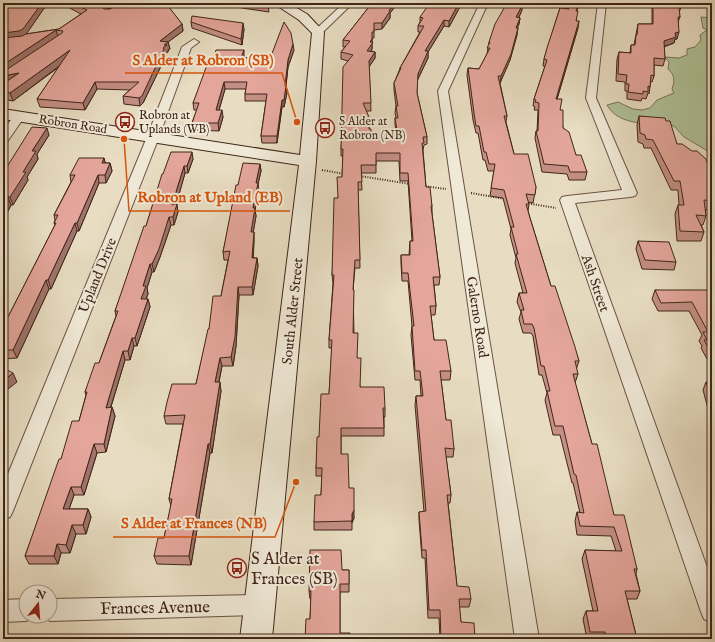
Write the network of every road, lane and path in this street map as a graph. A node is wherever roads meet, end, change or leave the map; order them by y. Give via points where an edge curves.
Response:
1 (127, 3) edge
2 (279, 3) edge
3 (349, 3) edge
4 (484, 3) edge
5 (602, 3) edge
6 (108, 12) edge
7 (318, 32) junction
8 (194, 42) dead end
9 (3, 114) edge
10 (19, 116) junction
11 (153, 137) junction
12 (3, 139) edge
13 (308, 164) junction
14 (345, 174) edge
15 (353, 175) edge
16 (413, 184) edge
17 (421, 186) edge
18 (459, 192) junction
19 (511, 200) edge
20 (526, 203) edge
21 (571, 211) junction
22 (3, 511) edge
23 (260, 605) junction
24 (18, 610) edge
25 (58, 610) edge
26 (3, 611) edge
27 (712, 612) edge
28 (256, 639) edge
29 (527, 639) edge

1 - 6 street
2 - 7 street via 303,17
3 - 7 street
4 - 18 street, Galerno Road via 443,90
5 - 21 street via 591,98 630,193 567,200
7 - 13 street, South Alder Street
8 - 11 street, Upland Drive via 187,47
9 - 10 street, Robron Road
10 - 11 street, Robron Road
10 - 12 street
11 - 13 street, Robron Road
11 - 22 street, Upland Drive
13 - 14 path
13 - 23 street, South Alder Street
15 - 16 path
17 - 18 path
18 - 19 path
18 - 29 street, Galerno Road
20 - 21 path
21 - 27 street, Ash Street
23 - 25 street, Frances Avenue
23 - 28 street, South Alder Street
24 - 26 street

